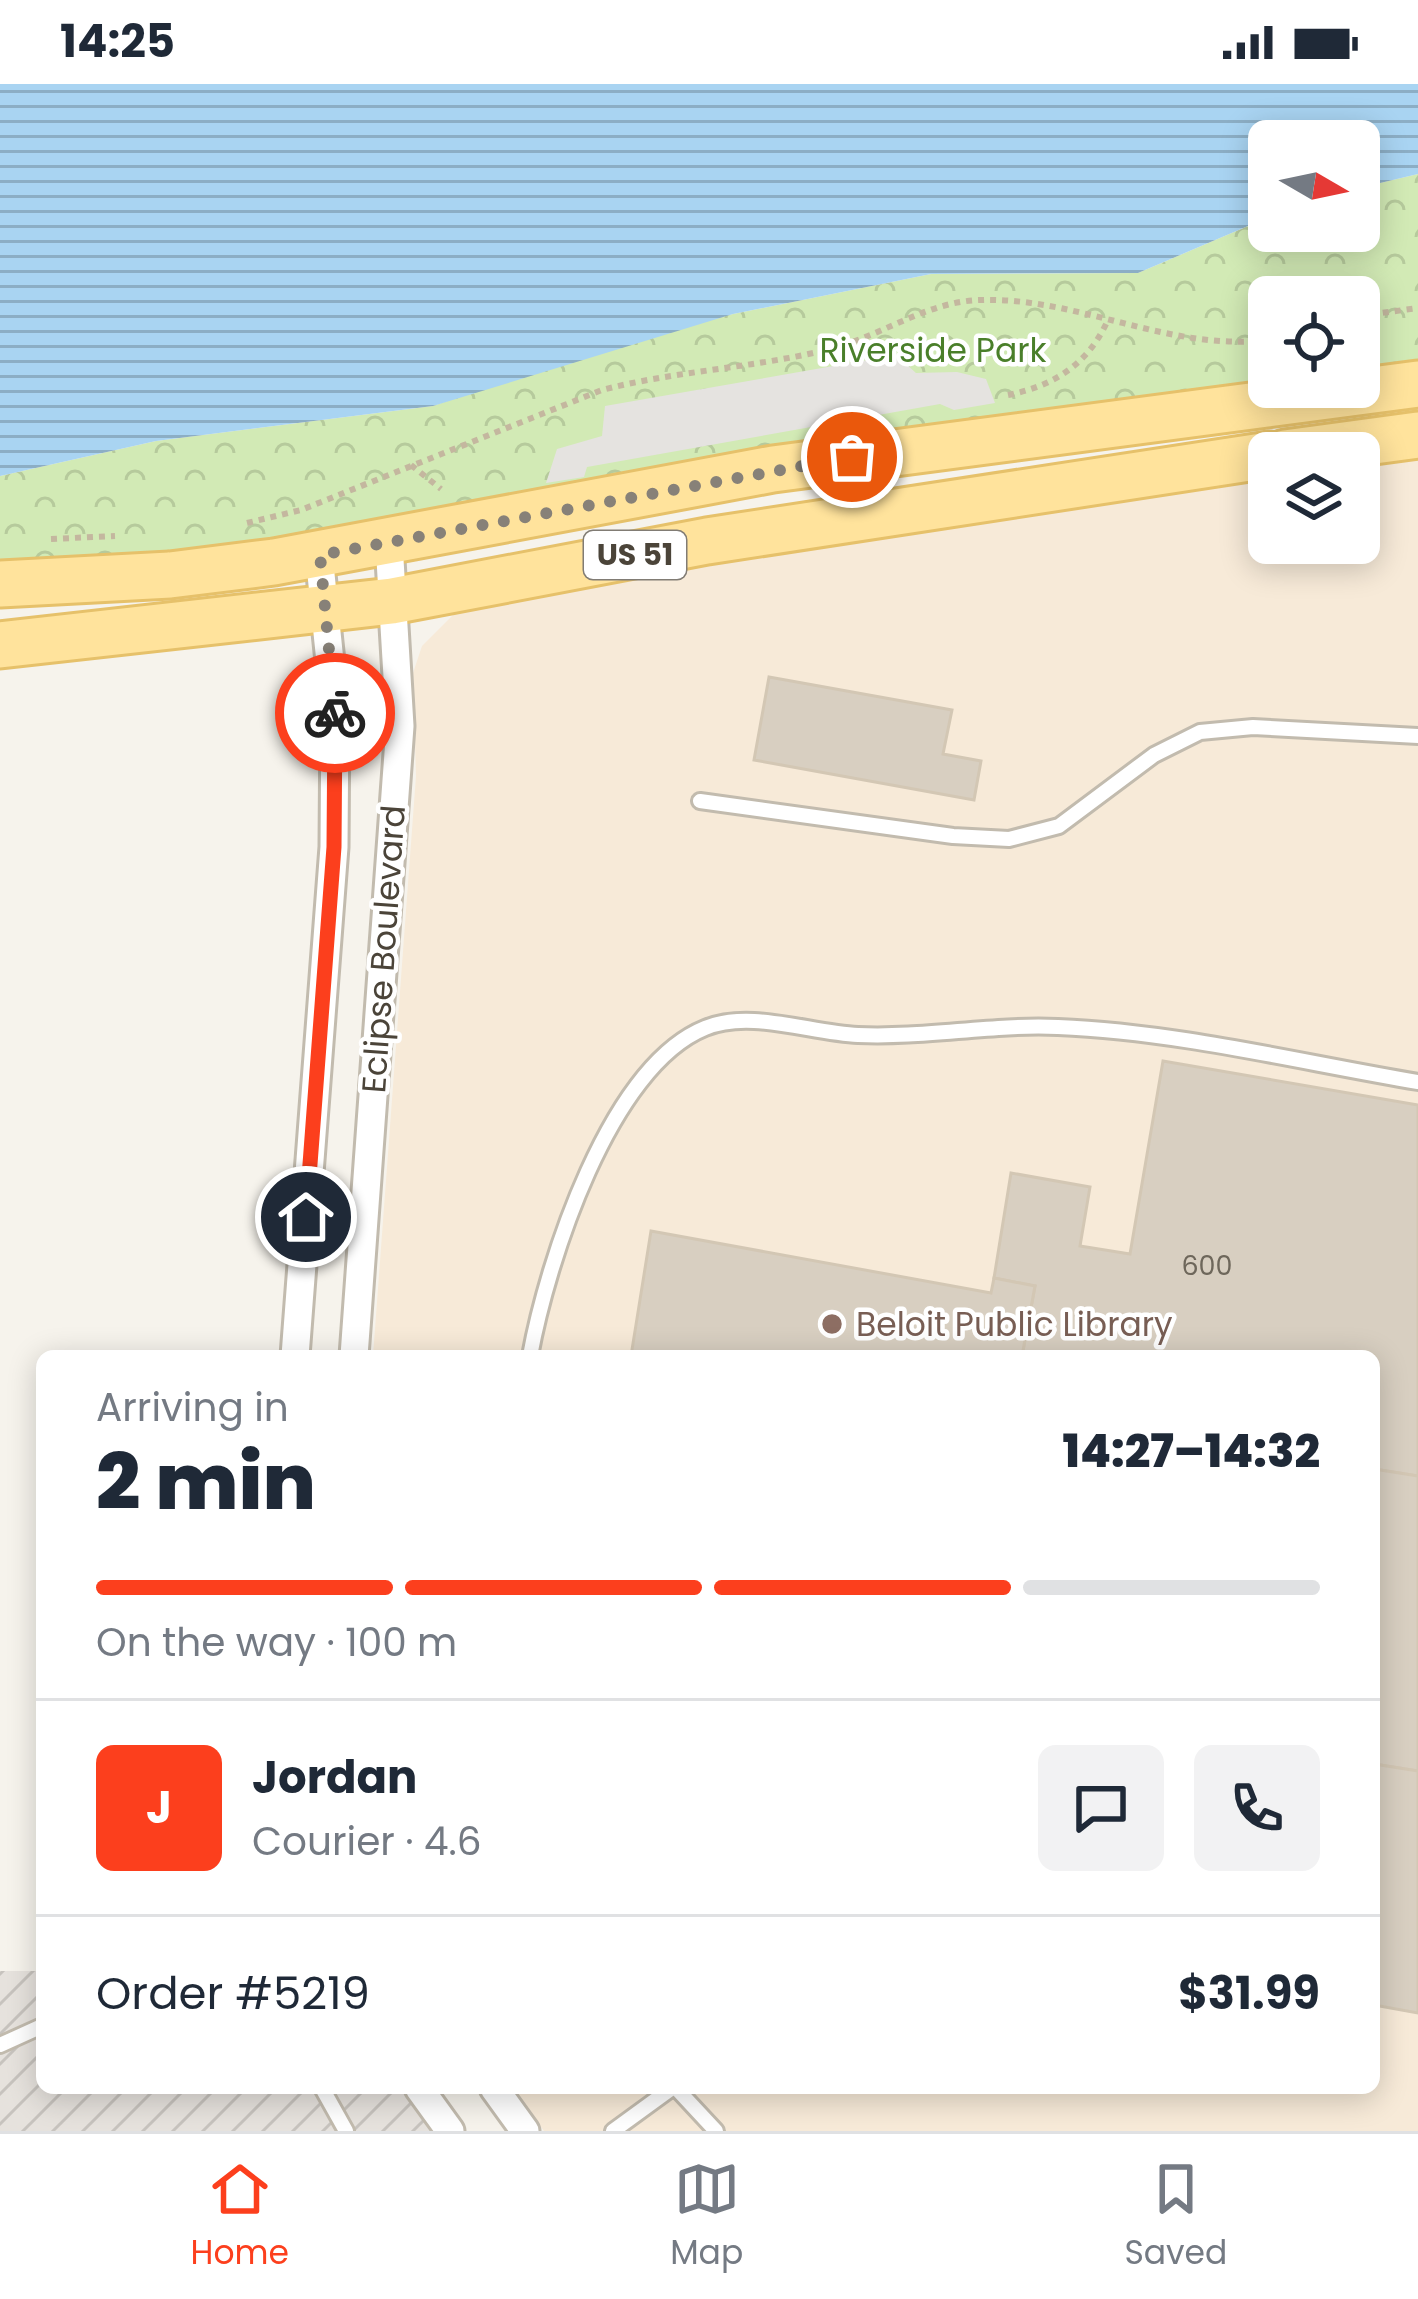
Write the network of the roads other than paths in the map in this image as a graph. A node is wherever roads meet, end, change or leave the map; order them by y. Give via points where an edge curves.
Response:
1 (1418, 384) edge
2 (1418, 436) edge
3 (1380, 441) edge
4 (1248, 458) edge
5 (389, 543) junction
6 (320, 555) junction
7 (0, 584) edge
8 (392, 601) junction
9 (325, 609) junction
10 (0, 645) edge
11 (1418, 736) edge
12 (700, 801) dead end
13 (1418, 1082) edge
14 (296, 1350) edge
15 (354, 1350) edge
16 (531, 1350) edge
17 (36, 2029) edge
18 (0, 2044) edge
19 (325, 2094) edge
20 (423, 2094) edge
21 (498, 2094) edge
22 (665, 2094) edge
23 (680, 2094) edge
24 (346, 2131) edge
25 (450, 2131) edge
26 (525, 2131) edge
27 (613, 2131) edge
28 (716, 2131) edge

1 - 5 main road, US 51 via 772,469
2 - 3 main road
4 - 8 main road, US 51 via 707,541
5 - 6 main road, US 51
5 - 8 street, Eclipse Boulevard
6 - 7 main road, US 51 via 170,575
6 - 9 street, Eclipse Boulevard
8 - 9 main road, US 51
8 - 15 street, Eclipse Boulevard via 400,726
9 - 10 main road, US 51
9 - 14 street, Eclipse Boulevard via 335,710 334,847
11 - 12 lane via 1200,732 1154,755 1059,826 1009,839
13 - 16 lane via 1056,1026 902,1035 738,1021 705,1028 677,1045 637,1089 598,1150 557,1238
17 - 18 lane
19 - 24 lane
20 - 25 street
21 - 26 street
22 - 27 lane
23 - 28 lane

